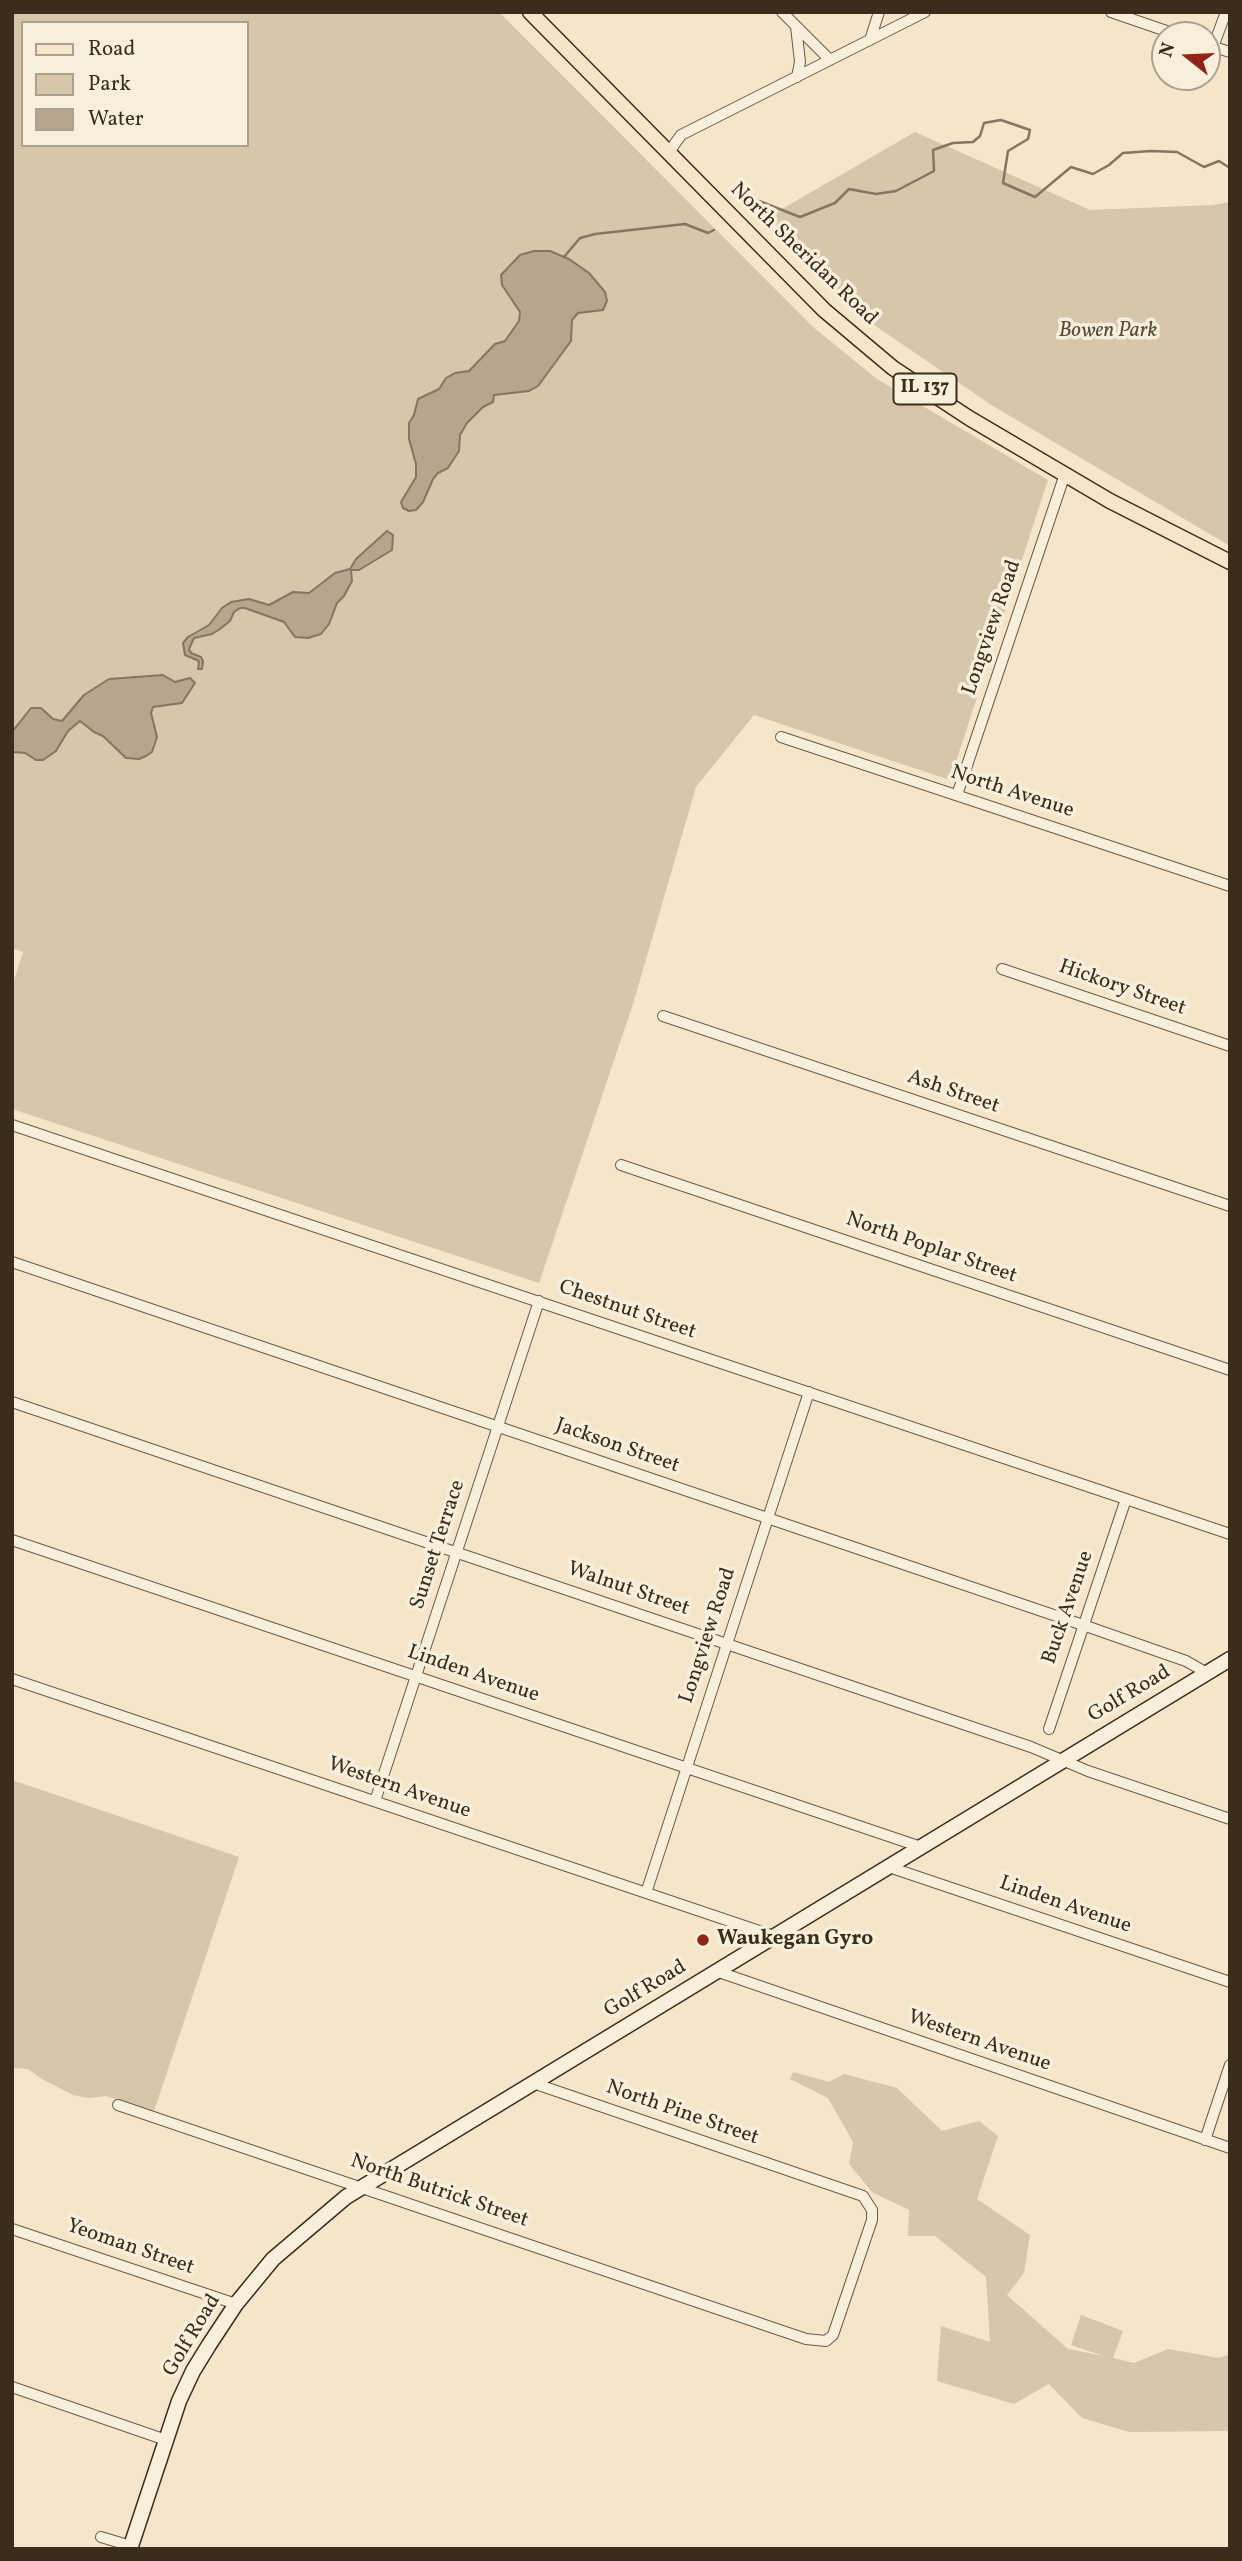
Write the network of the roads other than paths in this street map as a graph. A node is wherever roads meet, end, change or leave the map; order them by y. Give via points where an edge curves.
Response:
1 (530, 12) edge
2 (782, 12) edge
3 (879, 12) edge
4 (925, 12) edge
5 (1111, 12) edge
6 (796, 26) junction
7 (1151, 26) edge
8 (870, 40) junction
9 (830, 60) junction
10 (797, 77) junction
11 (669, 152) junction
12 (1065, 474) junction
13 (1230, 562) edge
14 (781, 737) dead end
15 (957, 795) junction
16 (1230, 886) edge
17 (1002, 969) dead end
18 (663, 1016) dead end
19 (1230, 1046) edge
20 (12, 1125) edge
21 (621, 1165) dead end
22 (1230, 1206) edge
23 (12, 1262) edge
24 (539, 1301) junction
25 (1230, 1370) edge
26 (809, 1392) junction
27 (12, 1402) edge
28 (498, 1426) junction
29 (1126, 1499) junction
30 (768, 1518) junction
31 (1230, 1534) edge
32 (12, 1540) edge
33 (457, 1552) junction
34 (1083, 1625) junction
35 (727, 1644) junction
36 (1230, 1659) edge
37 (1207, 1673) junction
38 (416, 1676) junction
39 (12, 1679) edge
40 (1049, 1729) dead end
41 (1063, 1761) junction
42 (687, 1768) junction
43 (375, 1801) junction
44 (1230, 1819) edge
45 (921, 1847) junction
46 (889, 1867) junction
47 (646, 1893) junction
48 (774, 1936) junction
49 (716, 1971) junction
50 (1230, 1982) edge
51 (1230, 2065) edge
52 (533, 2083) junction
53 (118, 2105) dead end
54 (1205, 2140) junction
55 (1230, 2148) edge
56 (362, 2186) junction
57 (12, 2229) edge
58 (236, 2304) junction
59 (747, 2318) joint
60 (12, 2387) edge
61 (166, 2440) junction
62 (101, 2537) dead end
63 (130, 2547) edge

1 - 11 main road, North Sheridan Road / IL 137
2 - 6 street
3 - 8 street
4 - 8 street
5 - 7 street
6 - 9 street
6 - 10 street
8 - 9 street
9 - 10 street
10 - 11 street via 681,135
11 - 12 main road, North Sheridan Road / IL 137 via 824,310 893,368
12 - 13 main road, North Sheridan Road / IL 137
12 - 15 street, Longview Road
14 - 15 street, North Avenue
15 - 16 street, North Avenue
17 - 19 street, Hickory Street
18 - 22 street, Ash Street
20 - 24 street, Chestnut Street
21 - 25 street, North Poplar Street
23 - 28 street, Jackson Street
24 - 26 street, Chestnut Street
24 - 28 street, Sunset Terrace
26 - 29 street, Chestnut Street
26 - 30 street, Longview Road
27 - 33 street, Walnut Street
28 - 30 street, Jackson Street
28 - 33 street, Sunset Terrace
29 - 31 street, Chestnut Street
29 - 34 street, Buck Avenue
30 - 34 street, Jackson Street
30 - 35 street, Longview Road
32 - 38 street, Linden Avenue
33 - 35 street, Walnut Street
33 - 38 street, Sunset Terrace
34 - 37 street, Jackson Street via 1186,1661
34 - 40 street, Buck Avenue
35 - 41 street, Walnut Street
35 - 42 street, Longview Road
36 - 37 street, Golf Road
37 - 41 street, Golf Road
38 - 42 street, Linden Avenue
38 - 43 street, Sunset Terrace
39 - 43 street, Western Avenue
41 - 44 street, Walnut Street
41 - 45 street, Golf Road
42 - 45 street, Linden Avenue
42 - 47 street, Longview Road
43 - 47 street, Western Avenue
45 - 46 street, Golf Road
46 - 48 street, Golf Road
46 - 50 street, Linden Avenue
47 - 48 street, Western Avenue
48 - 49 street, Golf Road
49 - 52 street, Golf Road
49 - 54 street, Western Avenue
51 - 54 street
52 - 56 street, Golf Road
52 - 59 street, North Pine Street via 863,2196 872,2210 872,2220 833,2334 820,2342
53 - 56 street, North Butrick Street
54 - 55 street, Western Avenue
56 - 58 street, Golf Road via 273,2259
56 - 59 street, North Butrick Street
57 - 58 street, Yeoman Street
58 - 61 street, Golf Road via 193,2371
60 - 61 street
61 - 63 street, Golf Road
62 - 63 street

